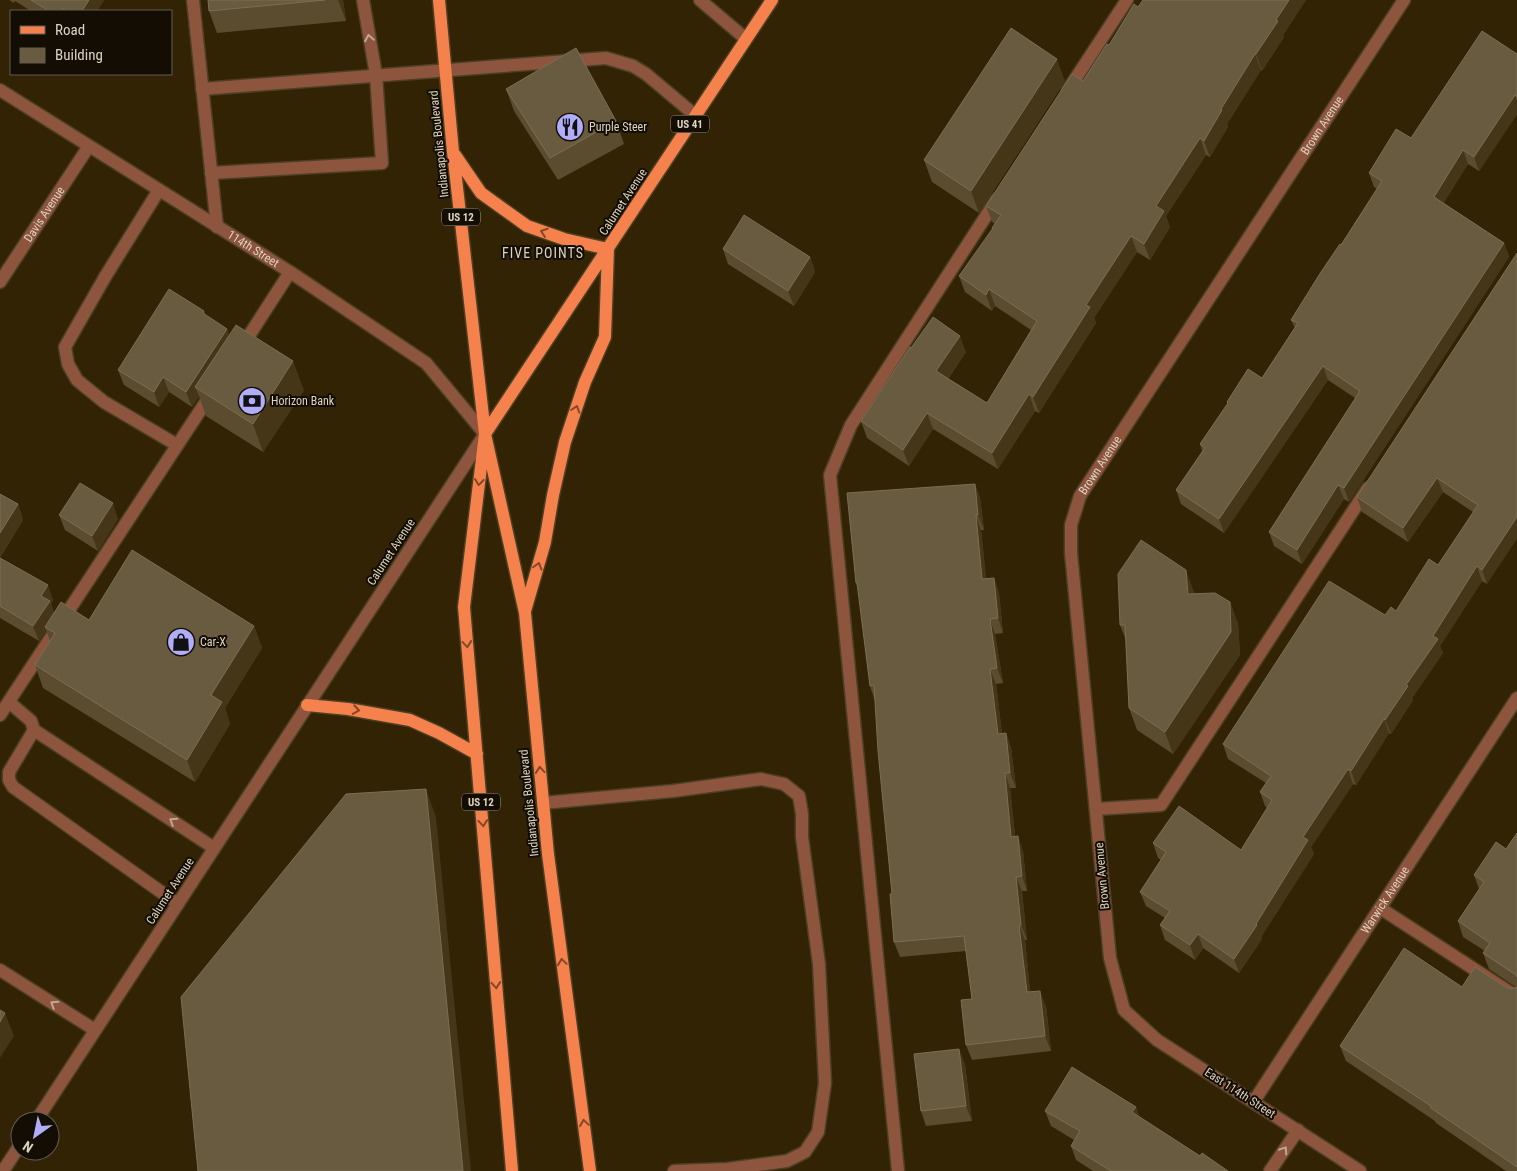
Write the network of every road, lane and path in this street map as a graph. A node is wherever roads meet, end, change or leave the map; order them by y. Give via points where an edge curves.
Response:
1 (193, 0) edge
2 (363, 0) edge
3 (439, 0) edge
4 (700, 0) edge
5 (772, 0) edge
6 (1127, 0) edge
7 (1404, 0) edge
8 (746, 39) junction
9 (446, 70) junction
10 (376, 75) junction
11 (202, 89) junction
12 (0, 90) edge
13 (1062, 100) edge
14 (696, 116) junction
15 (89, 146) junction
16 (453, 152) junction
17 (211, 173) junction
18 (159, 190) junction
19 (1002, 192) edge
20 (217, 227) junction
21 (608, 248) junction
22 (290, 272) junction
23 (0, 282) edge
24 (236, 354) edge
25 (215, 387) edge
26 (485, 434) junction
27 (177, 445) junction
28 (1377, 474) edge
29 (525, 613) junction
30 (1517, 698) edge
31 (9, 702) junction
32 (307, 705) junction
33 (0, 715) edge
34 (34, 730) junction
35 (477, 754) junction
36 (543, 803) junction
37 (1096, 809) junction
38 (214, 848) junction
39 (178, 904) junction
40 (1380, 908) junction
41 (0, 970) edge
42 (1517, 997) edge
43 (1124, 1010) joint
44 (95, 1030) junction
45 (1254, 1101) junction
46 (42, 1111) edge
47 (1298, 1130) junction
48 (10, 1160) edge
49 (3, 1171) edge
50 (512, 1171) edge
51 (590, 1171) edge
52 (674, 1171) edge
53 (898, 1171) edge
54 (1270, 1171) edge
55 (1360, 1171) edge

1 - 11 street
10 -> 2 street
3 - 9 main road, Indianapolis Boulevard / US 12
4 - 8 street
5 - 8 main road, Calumet Avenue / US 41
6 - 13 street
7 - 37 street, Brown Avenue via 1080,496 1071,525 1071,553
8 - 14 main road, Calumet Avenue / US 41
9 - 10 street
9 - 14 street via 606,58 633,66 646,74
9 - 16 main road, Indianapolis Boulevard / US 12
10 - 11 street
10 - 17 street via 382,163
11 - 17 street
12 - 15 street, 114th Street
14 - 21 main road, Calumet Avenue / US 41
15 - 18 street, 114th Street
15 - 23 street, Davis Avenue
21 -> 16 main road via 564,239 527,226 481,193
16 - 26 main road, Indianapolis Boulevard / US 12
17 - 20 street
18 - 20 street, 114th Street
18 - 27 street via 65,347 68,364 77,380 104,402
19 - 53 street via 851,425 830,475
20 - 22 street, 114th Street
21 - 26 main road, Calumet Avenue / US 41
29 -> 21 main road via 545,542 565,442 585,382 605,337
22 - 24 street
22 - 26 street, 114th Street via 426,363
25 - 27 street
26 - 29 main road, Indianapolis Boulevard / US 12
26 - 32 street, Calumet Avenue
26 -> 35 main road, Indianapolis Boulevard / US 12 via 464,607
27 - 31 street
28 - 37 street via 1161,805
36 -> 29 main road, Indianapolis Boulevard / US 12
30 - 40 street, Warwick Avenue
31 - 33 street
31 - 34 street via 31,721
32 -> 35 main road via 410,720
32 - 38 street, Calumet Avenue
38 -> 34 street
34 - 39 street via 9,772 13,787
35 -> 50 main road, Indianapolis Boulevard / US 12
51 -> 36 main road, Indianapolis Boulevard / US 12
36 - 52 street via 761,779 784,784 799,796 819,964 825,1083 818,1132 805,1152 787,1161 727,1169
37 - 43 street, Brown Avenue via 1110,958
38 - 39 street, Calumet Avenue
39 - 44 street, Calumet Avenue
40 - 42 street
40 - 45 street, Warwick Avenue
44 -> 41 street
43 - 45 street, East 114th Street via 1157,1040
44 - 46 street, Calumet Avenue
45 - 47 street, East 114th Street
54 -> 47 street
47 - 55 street, East 114th Street
48 - 49 street

